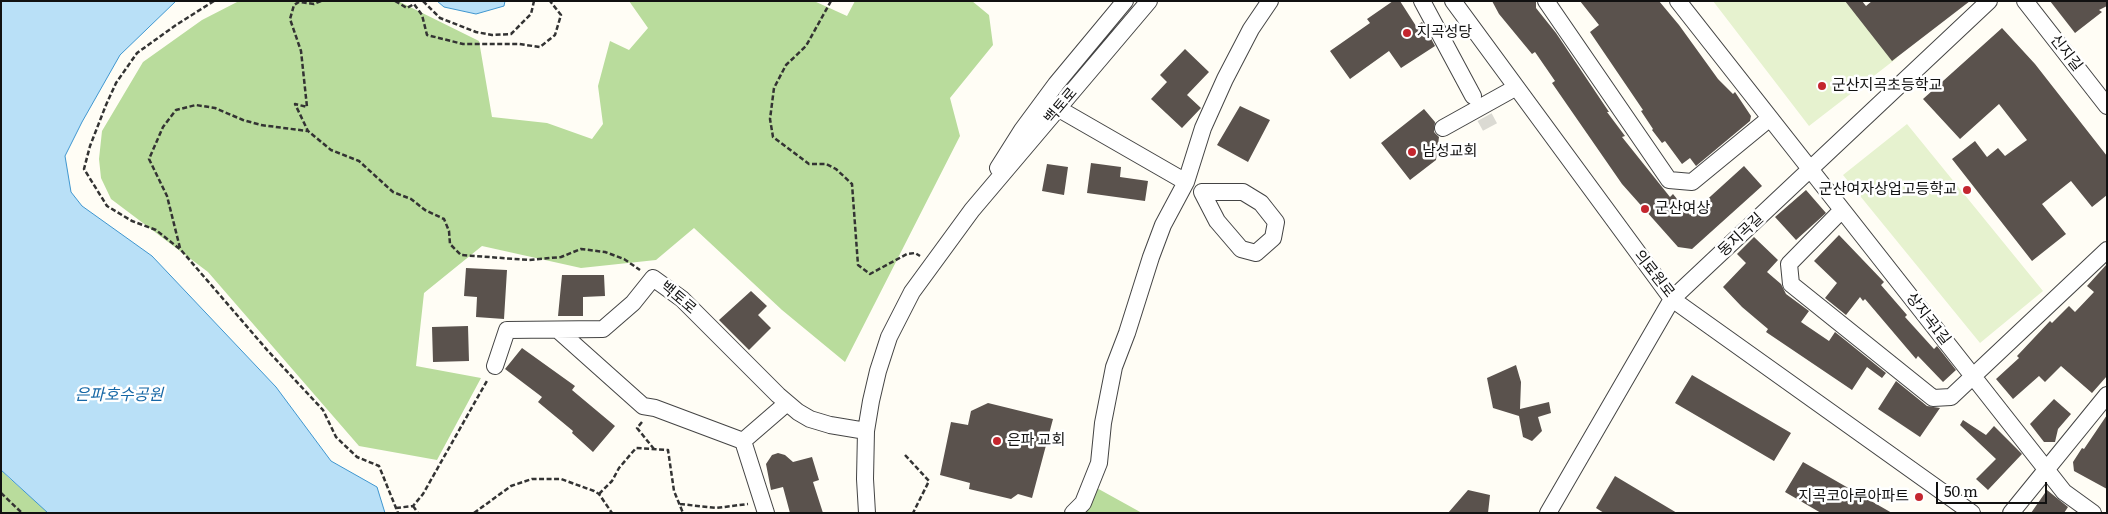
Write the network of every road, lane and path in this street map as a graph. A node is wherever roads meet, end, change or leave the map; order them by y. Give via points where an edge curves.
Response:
1 (214, 1) edge
2 (321, 1) edge
3 (395, 1) edge
4 (423, 1) edge
5 (534, 1) edge
6 (550, 1) edge
7 (831, 1) edge
8 (1125, 1) edge
9 (1150, 1) edge
10 (1270, 1) edge
11 (1422, 1) edge
12 (1453, 1) edge
13 (1546, 1) edge
14 (1678, 1) edge
15 (1989, 1) edge
16 (2026, 1) edge
17 (1515, 88) junction
18 (1472, 96) tunnel mouth
19 (1046, 98) junction
20 (2107, 106) edge
21 (1058, 109) junction
22 (1770, 118) junction
23 (1443, 128) dead end
24 (308, 131) junction
25 (1811, 170) junction
26 (1186, 182) junction
27 (1202, 192) joint
28 (972, 210) junction
29 (1842, 210) junction
30 (181, 250) junction
31 (2107, 250) edge
32 (931, 263) junction
33 (653, 278) junction
34 (1672, 299) junction
35 (559, 331) junction
36 (495, 366) joint
37 (1973, 376) junction
38 (2107, 395) edge
39 (787, 403) junction
40 (637, 428) dead end
41 (866, 430) junction
42 (743, 441) junction
43 (655, 450) junction
44 (905, 455) dead end
45 (2047, 470) junction
46 (1, 493) edge
47 (599, 494) junction
48 (680, 504) junction
49 (413, 506) junction
50 (396, 508) junction
51 (765, 508) edge
52 (22, 513) edge
53 (398, 513) edge
54 (418, 513) edge
55 (474, 513) edge
56 (612, 513) edge
57 (683, 513) edge
58 (867, 513) edge
59 (913, 513) edge
60 (1073, 513) edge
61 (1548, 513) edge
62 (1972, 513) edge
63 (2011, 513) edge
64 (2093, 513) edge

1 - 30 path via 137,53 112,90 84,169 106,206 156,230
2 - 24 path via 314,4 299,2 294,5 290,18 301,51 308,107 295,104
3 - 6 path via 407,8 414,4 422,15 427,36 462,44 540,47 556,35 561,15
4 - 5 path via 440,18 492,35 511,34 531,14
7 - 32 path via 806,46 786,65 774,88 770,119 773,137 809,164 826,164 852,184 858,265 870,274 915,253
8 - 19 street, 백토로
9 - 21 street, 백토로
10 - 26 street via 1225,79 1203,128
11 - 18 street
12 - 17 street, 의료원로
13 - 22 street via 1669,180 1692,182
14 - 22 street, 상지곡1길
15 - 25 street, 동지곡길
16 - 20 street, 신지길
17 - 23 street
17 - 34 street, 의료원로
19 - 21 street
19 - 28 street, 백토로
21 - 26 street
21 - 28 street, 백토로
22 - 25 street, 상지곡1길
24 - 30 path via 261,125 215,108 196,105 176,110 163,127 149,159 167,196
24 - 33 path via 331,150 359,161 393,192 444,219 450,244 461,255 529,260 562,257 581,249 605,252
25 - 29 street, 상지곡1길
25 - 34 street, 동지곡길
26 - 60 street via 1163,225 1151,257 1114,367 1099,463 1083,503
27 - 27 street via 1217,221 1241,249 1256,254 1273,238 1276,222 1261,203 1243,192
28 - 32 street, 백토로
29 - 37 street, 상지곡1길
29 - 37 street via 1789,264 1791,284 1933,398 1950,397
30 - 50 path via 323,410 336,437 358,457 379,466
31 - 37 street
32 - 41 street, 백토로 via 889,338
33 - 35 street, 백토로 via 633,303 603,329
33 - 39 street, 백토로 via 682,299
34 - 61 street, 동지곡길
34 - 62 street, 의료원로
35 - 36 street, 백토로 via 507,330
35 - 42 street via 643,406
36 - 49 path via 423,494
37 - 45 street, 상지곡1길
38 - 45 street
39 - 41 street, 백토로 via 810,419
39 - 42 street
40 - 43 path
41 - 58 street, 백토로
42 - 51 street
43 - 47 path via 636,448
43 - 48 path via 668,450 674,491
44 - 59 path via 929,481
45 - 63 street
45 - 64 street, 상지곡1길 via 2064,492
46 - 52 path
47 - 55 path via 561,479 532,479 511,486
47 - 56 path
48 - 51 path
48 - 57 path
49 - 50 path
49 - 54 path
50 - 53 path

